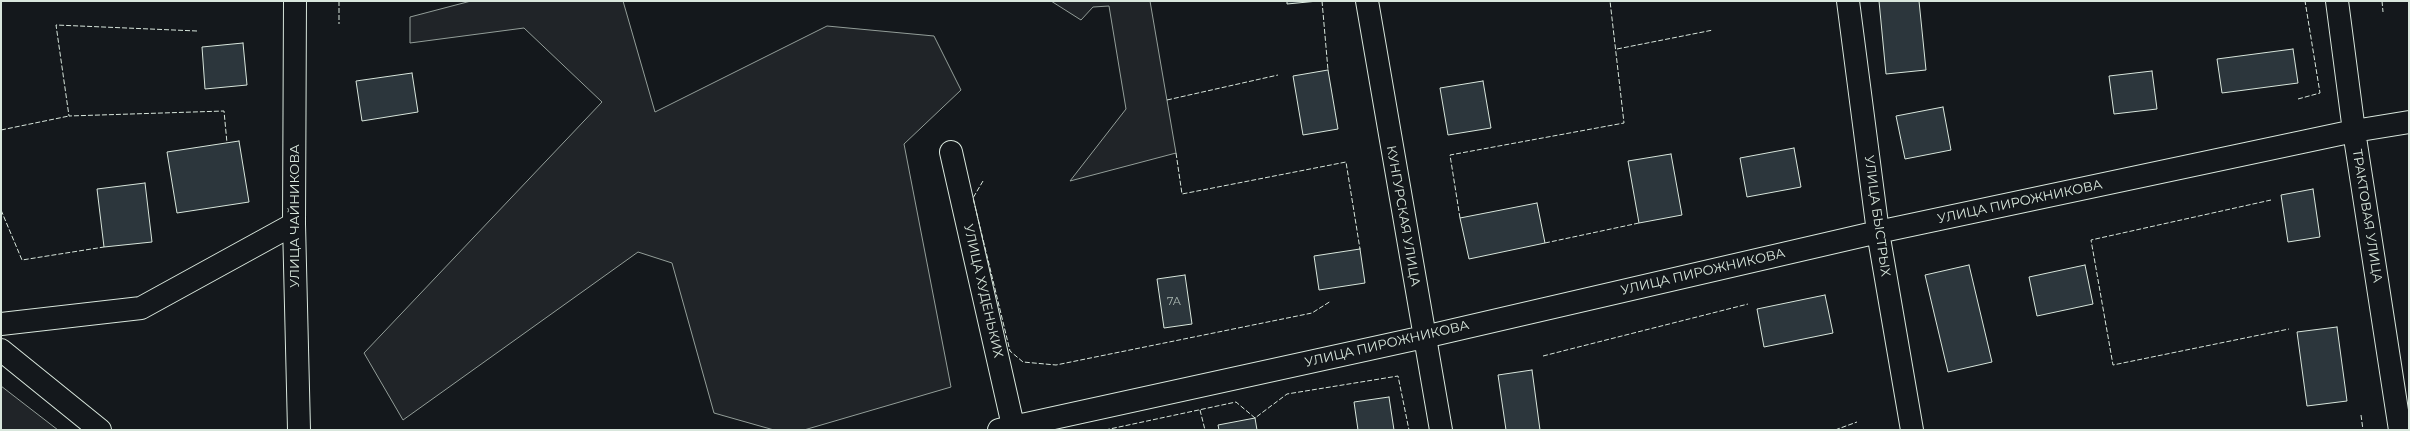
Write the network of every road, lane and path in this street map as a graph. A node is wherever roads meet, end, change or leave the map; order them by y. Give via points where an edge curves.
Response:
1 (295, 1) edge
2 (1367, 1) edge
3 (1848, 1) edge
4 (2337, 1) edge
5 (2409, 122) edge
6 (2354, 131) junction
7 (951, 152) dead end
8 (294, 224) junction
9 (1878, 232) junction
10 (1, 324) edge
11 (1424, 337) junction
12 (1, 350) edge
13 (1009, 429) edge
14 (100, 430) edge
15 (299, 430) edge
16 (1440, 430) edge
17 (1912, 430) edge
18 (2400, 430) edge

1 - 8 street, УЛИЦА ЧАЙНИКОВА
2 - 11 street, КУНГУРСКАЯ УЛИЦА
3 - 9 street, УЛИЦА БЫСТРЫХ
4 - 6 street, ТРАКТОВАЯ УЛИЦА
5 - 6 street, УЛИЦА ПИРОЖНИКОВА
6 - 9 street, УЛИЦА ПИРОЖНИКОВА
6 - 18 street, ТРАКТОВАЯ УЛИЦА
7 - 13 street, УЛИЦА ХУДЕНЬКИХ
8 - 10 street via 141,308
8 - 15 street, УЛИЦА ЧАЙНИКОВА
9 - 11 street, УЛИЦА ПИРОЖНИКОВА
9 - 17 street, УЛИЦА БЫСТРЫХ
11 - 13 street, УЛИЦА ПИРОЖНИКОВА
11 - 16 street, КУНГУРСКАЯ УЛИЦА
12 - 14 street

